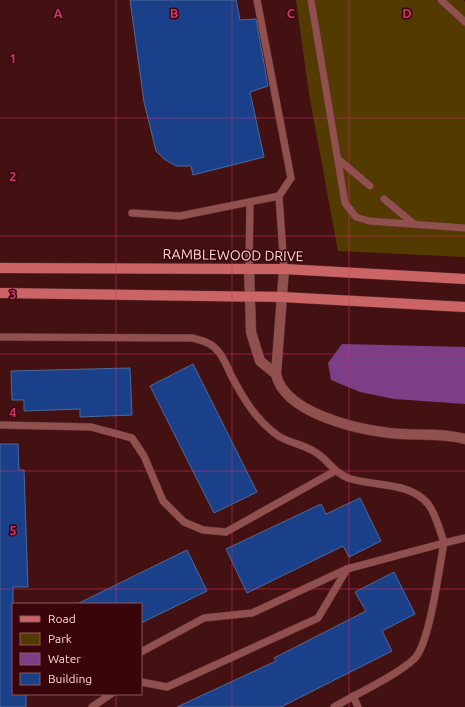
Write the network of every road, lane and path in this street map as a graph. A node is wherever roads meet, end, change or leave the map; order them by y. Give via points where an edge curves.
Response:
1 (257, 0) edge
2 (311, 0) edge
3 (441, 0) edge
4 (465, 22) edge
5 (338, 159) junction
6 (370, 186) dead end
7 (279, 196) junction
8 (384, 199) dead end
9 (250, 202) junction
10 (132, 213) dead end
11 (414, 224) junction
12 (465, 228) edge
13 (0, 268) edge
14 (249, 268) junction
15 (284, 269) junction
16 (465, 279) edge
17 (0, 293) edge
18 (249, 297) junction
19 (282, 297) junction
20 (465, 307) edge
21 (0, 337) edge
22 (276, 374) junction
23 (0, 426) edge
24 (465, 439) edge
25 (335, 471) junction
26 (465, 538) edge
27 (444, 543) junction
28 (347, 570) junction
29 (142, 651) edge
30 (142, 682) edge
31 (110, 695) edge
32 (353, 696) junction
33 (92, 707) edge
34 (334, 707) edge
35 (358, 707) edge

1 - 7 lane via 291,178
2 - 5 lane
3 - 4 lane
5 - 6 lane
5 - 11 lane via 345,203 356,217 368,221
7 - 9 lane
7 - 15 lane
8 - 11 lane
9 - 10 lane via 180,216
9 - 14 lane
11 - 12 lane
13 - 14 street, RAMBLEWOOD DRIVE
14 - 15 street, RAMBLEWOOD DRIVE
14 - 18 street
15 - 16 street, RAMBLEWOOD DRIVE
15 - 19 street
17 - 18 street
18 - 19 street
18 - 22 street via 251,332 260,361
19 - 20 street
19 - 22 street
21 - 25 lane via 192,338 206,341 217,349 241,394 261,423 278,436 306,446 317,453
22 - 24 street via 278,382 295,402 321,416 359,428 390,433
23 - 25 lane via 91,427 132,438 144,456 163,502 184,522 203,530 226,532
25 - 27 lane via 349,478 413,492 428,504
26 - 27 lane
27 - 28 lane
27 - 32 lane via 426,637 416,657 401,669
28 - 29 lane via 252,613 204,618
28 - 30 lane via 318,618 167,687
31 - 33 lane
32 - 34 lane
32 - 35 lane

